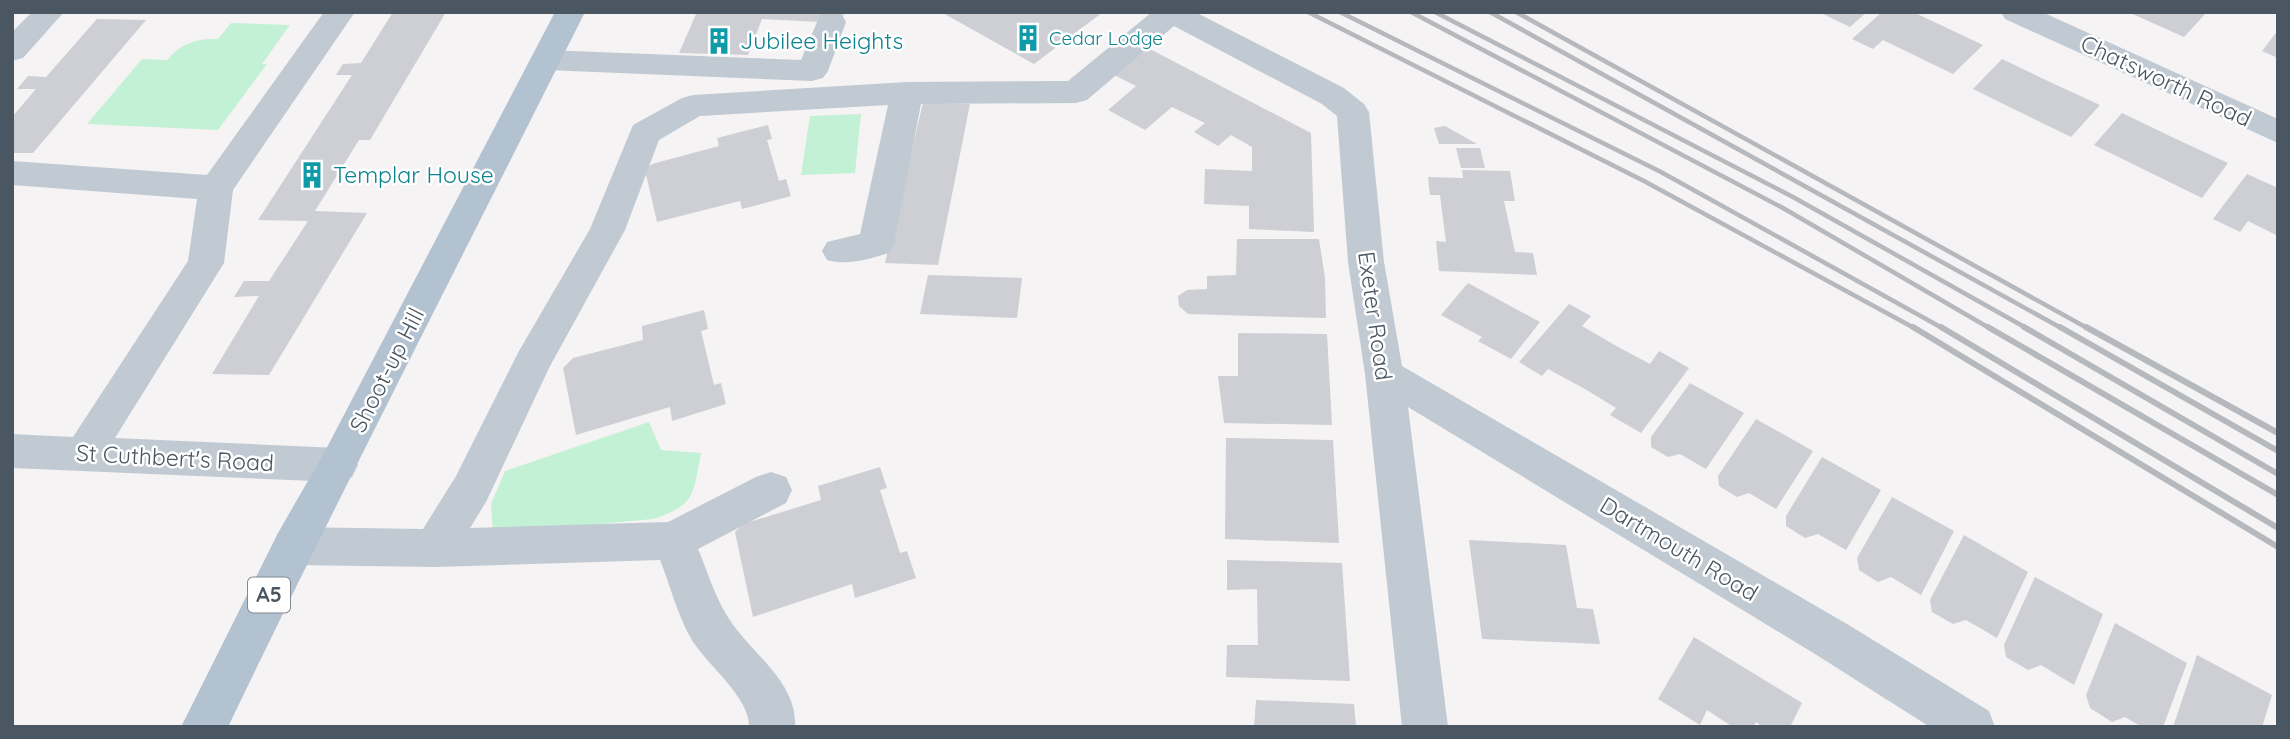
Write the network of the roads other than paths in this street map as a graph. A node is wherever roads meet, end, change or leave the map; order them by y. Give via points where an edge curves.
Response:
1 (49, 12) edge
2 (340, 12) edge
3 (570, 12) edge
4 (1171, 12) edge
5 (2016, 12) edge
6 (831, 22) dead end
7 (12, 51) edge
8 (546, 60) junction
9 (907, 93) junction
10 (2278, 132) edge
11 (12, 173) edge
12 (216, 188) junction
13 (840, 251) dead end
14 (1384, 374) junction
15 (12, 450) edge
16 (84, 454) junction
17 (338, 466) junction
18 (771, 489) dead end
19 (673, 541) junction
20 (293, 546) junction
21 (435, 548) junction
22 (204, 727) edge
23 (772, 727) edge
24 (1425, 727) edge
25 (1972, 727) edge

1 - 7 street
2 - 12 street
3 - 8 main road, Shoot-up Hill / A5
4 - 9 street via 1076,92
4 - 14 street, Exeter Road via 1333,96 1353,112 1366,262
5 - 10 street, Chatsworth Road
6 - 8 street via 811,71
8 - 17 main road, Shoot-up Hill / A5
9 - 13 street via 876,244
9 - 21 street via 693,106 645,133 607,230 533,362 471,489
11 - 12 street
12 - 16 street via 206,262
14 - 24 street, Exeter Road
14 - 25 street, Dartmouth Road
15 - 16 street, St Cuthbert's Road
16 - 17 street, St Cuthbert's Road
17 - 20 main road, Shoot-up Hill / A5
18 - 19 street
19 - 21 street
19 - 23 street via 710,629 773,712
20 - 21 street
20 - 22 main road, Shoot-up Hill / A5

